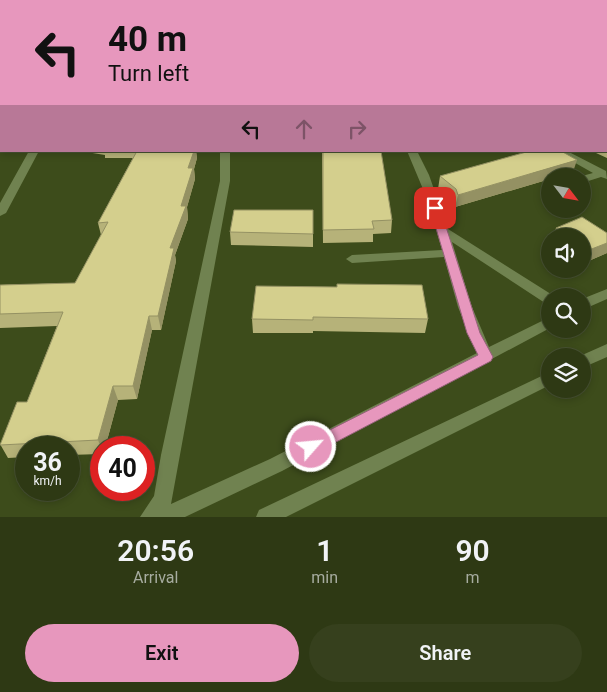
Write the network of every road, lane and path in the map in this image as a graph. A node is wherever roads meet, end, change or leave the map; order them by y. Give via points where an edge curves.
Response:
1 (33, 152) edge
2 (225, 152) edge
3 (412, 152) edge
4 (562, 152) edge
5 (605, 174) edge
6 (591, 178) edge
7 (1, 211) edge
8 (442, 230) junction
9 (448, 253) junction
10 (352, 259) dead end
11 (541, 294) edge
12 (607, 294) edge
13 (591, 301) edge
14 (541, 327) edge
15 (607, 350) edge
16 (486, 357) junction
17 (591, 358) edge
18 (541, 382) edge
19 (170, 512) edge
20 (150, 517) edge
21 (266, 517) edge

1 - 7 street
2 - 19 street via 225,181 170,455
3 - 8 street
4 - 5 street
5 - 6 street
8 - 9 street
8 - 11 street
9 - 10 street
9 - 16 street via 473,333
12 - 13 street
14 - 16 street
15 - 17 street
16 - 19 street via 276,466
18 - 21 street
19 - 20 street

